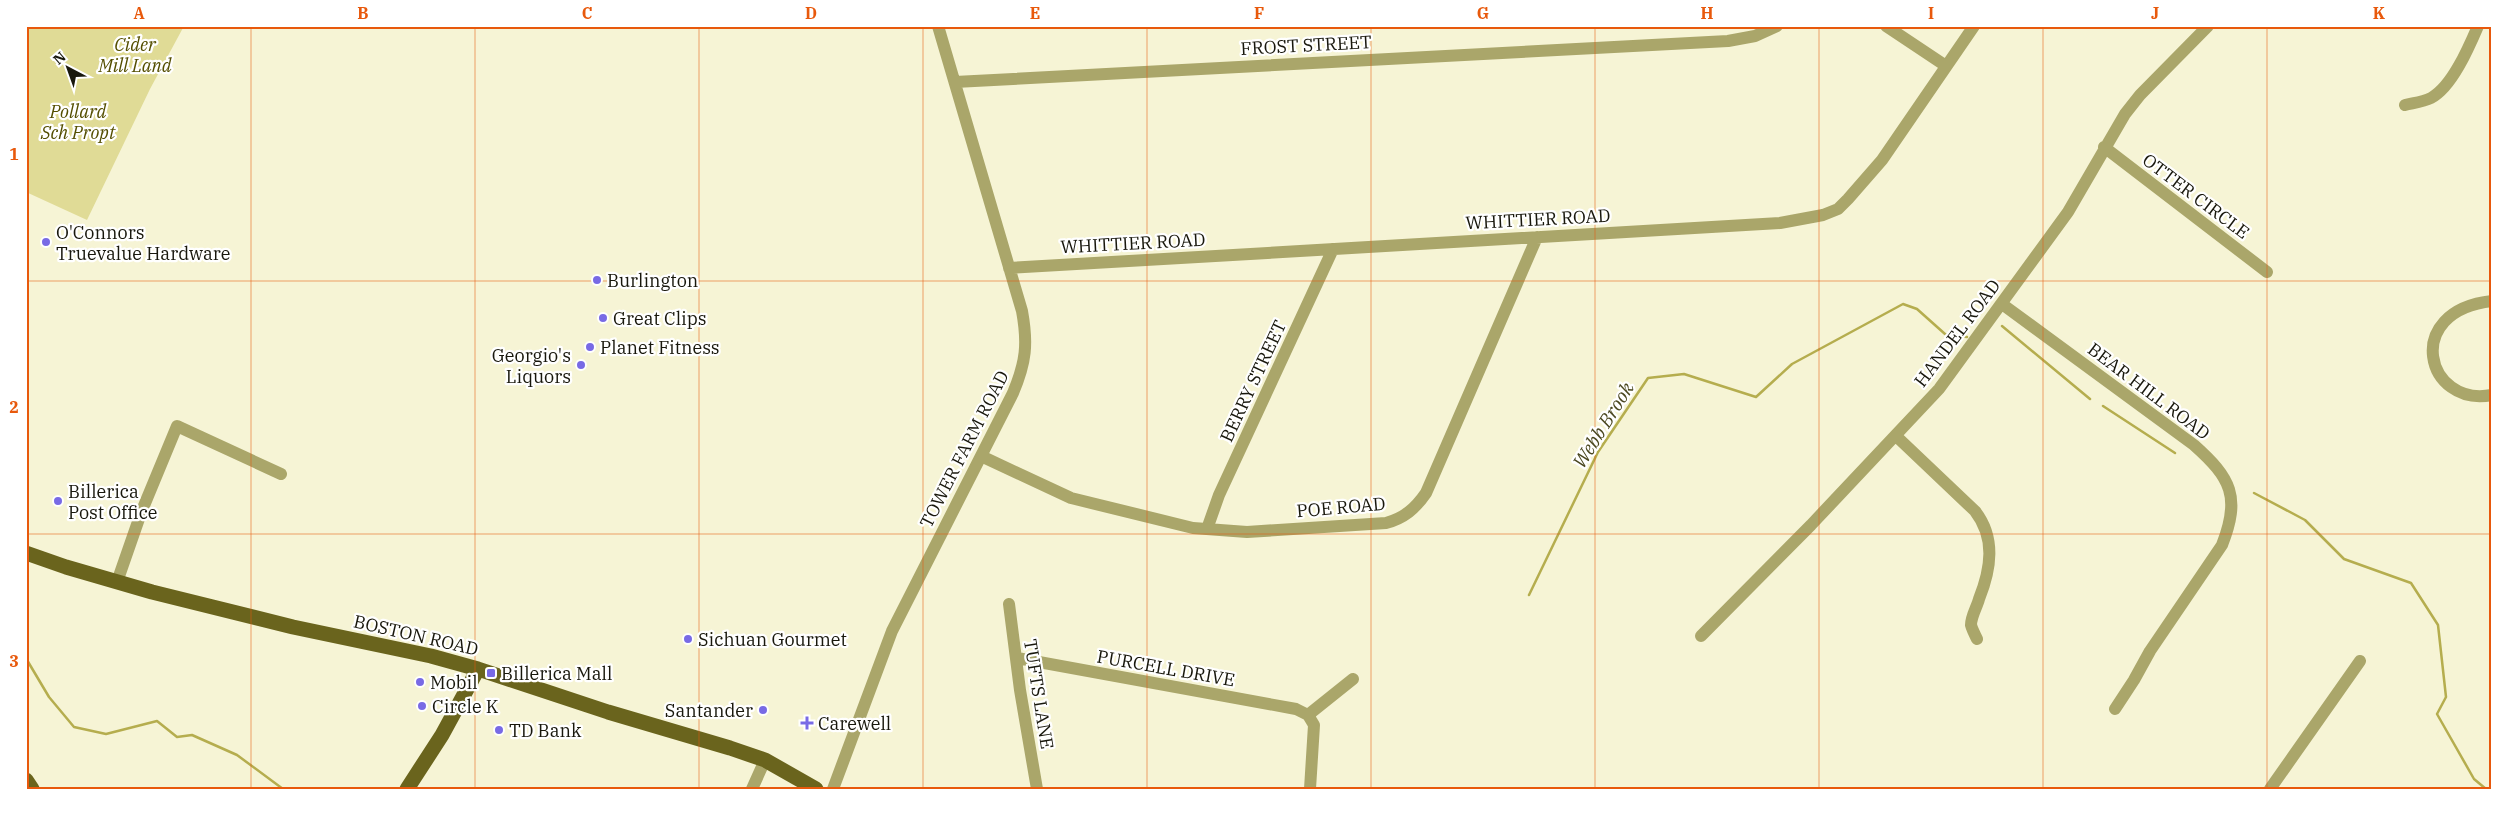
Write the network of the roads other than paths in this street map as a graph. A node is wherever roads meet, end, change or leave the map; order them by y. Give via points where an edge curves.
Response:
1 (938, 26) edge
2 (1777, 26) edge
3 (1886, 26) edge
4 (1974, 26) edge
5 (2208, 26) edge
6 (2478, 26) edge
7 (1946, 66) junction
8 (955, 82) junction
9 (2405, 105) dead end
10 (2104, 147) junction
11 (1537, 237) junction
12 (1333, 249) junction
13 (1010, 268) junction
14 (2268, 272) dead end
15 (2492, 301) edge
16 (2002, 304) junction
17 (2492, 395) edge
18 (1896, 436) junction
19 (981, 456) junction
20 (281, 474) dead end
21 (1207, 529) junction
22 (26, 553) edge
23 (117, 582) junction
24 (1009, 604) dead end
25 (1701, 636) dead end
26 (1977, 639) dead end
27 (1017, 658) junction
28 (2360, 661) dead end
29 (478, 669) junction
30 (1353, 679) dead end
31 (2115, 709) dead end
32 (1308, 715) junction
33 (765, 760) junction
34 (26, 780) edge
35 (32, 789) edge
36 (407, 789) edge
37 (752, 789) edge
38 (816, 789) edge
39 (833, 789) edge
40 (1037, 789) edge
41 (1310, 789) edge
42 (2270, 789) edge

1 - 8 street, TOWER FARM ROAD
2 - 8 street, FROST STREET via 1755,36 1728,41
3 - 7 street
4 - 7 street, WHITTIER ROAD
5 - 10 street, HANDEL ROAD via 2140,95
6 - 9 street via 2459,65 2439,92 2426,100
7 - 11 street, WHITTIER ROAD via 1882,160 1838,209 1823,216 1780,223
8 - 13 street, TOWER FARM ROAD
10 - 14 street, OTTER CIRCLE
10 - 16 street, HANDEL ROAD via 2068,212
11 - 12 street, WHITTIER ROAD
11 - 21 street, POE ROAD via 1438,467 1417,506 1399,520 1386,523 1246,532
12 - 13 street, WHITTIER ROAD
12 - 21 street, BERRY STREET via 1219,495
13 - 19 street, TOWER FARM ROAD via 1026,330 1025,360 1013,393
15 - 17 street via 2463,307 2451,314 2437,331 2433,352 2438,372 2452,388 2473,396
16 - 18 street, HANDEL ROAD via 1939,389
16 - 31 street, BEAR HILL ROAD via 2194,445 2220,472 2232,498 2230,526 2222,545
18 - 25 street, HANDEL ROAD
18 - 26 street via 1983,521 1990,548 1989,569 1971,626
19 - 21 street, POE ROAD via 1072,498
19 - 39 street, TOWER FARM ROAD via 892,631
20 - 23 street via 177,426
22 - 23 main road, BOSTON ROAD
23 - 29 main road, BOSTON ROAD via 293,627
24 - 27 street, TUFTS LANE
27 - 32 street, PURCELL DRIVE via 1296,709
27 - 40 street, TUFTS LANE
28 - 42 street
29 - 33 main road, BOSTON ROAD
29 - 36 main road via 442,735
30 - 32 street
32 - 41 street via 1314,725
33 - 37 street
33 - 38 main road, BOSTON ROAD
34 - 35 main road

